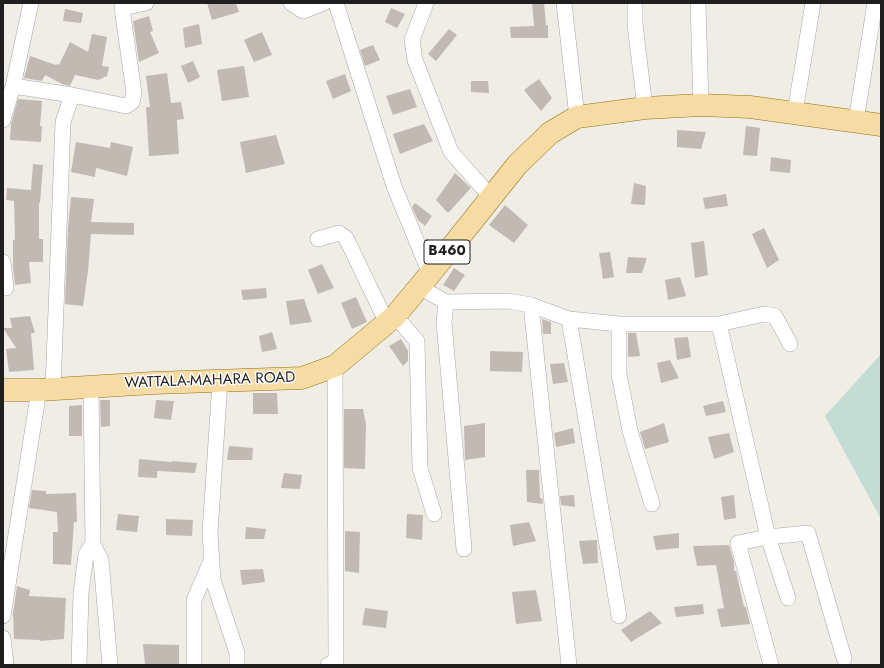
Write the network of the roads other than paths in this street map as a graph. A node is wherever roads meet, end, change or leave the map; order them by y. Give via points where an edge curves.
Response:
1 (31, 3) edge
2 (146, 3) edge
3 (291, 3) edge
4 (324, 3) edge
5 (336, 3) edge
6 (426, 3) edge
7 (564, 3) edge
8 (635, 3) edge
9 (698, 3) edge
10 (813, 3) edge
11 (875, 3) edge
12 (13, 86) junction
13 (72, 95) junction
14 (701, 105) junction
15 (645, 108) junction
16 (796, 112) junction
17 (577, 117) junction
18 (3, 120) edge
19 (856, 121) junction
20 (881, 125) edge
21 (490, 197) junction
22 (318, 239) dead end
23 (3, 262) edge
24 (424, 281) junction
25 (6, 288) dead end
26 (446, 302) junction
27 (531, 305) junction
28 (569, 319) junction
29 (391, 320) junction
30 (619, 324) junction
31 (719, 324) junction
32 (790, 344) dead end
33 (335, 366) junction
34 (220, 381) junction
35 (91, 386) junction
36 (46, 389) junction
37 (3, 390) edge
38 (652, 504) dead end
39 (434, 514) dead end
40 (768, 537) junction
41 (92, 544) junction
42 (464, 549) dead end
43 (211, 560) junction
44 (788, 598) dead end
45 (3, 616) edge
46 (619, 616) dead end
47 (3, 638) edge
48 (844, 658) dead end
49 (6, 665) edge
50 (79, 665) edge
51 (110, 665) edge
52 (194, 665) edge
53 (237, 665) edge
54 (328, 665) edge
55 (569, 665) edge
56 (771, 665) edge

1 - 12 street
2 - 13 street via 122,8 134,93 132,102 126,106
3 - 4 street via 303,11
5 - 24 street
6 - 21 street via 412,40 415,60 451,152
7 - 17 street
8 - 15 street
9 - 14 street
10 - 16 street
11 - 19 street
12 - 13 street
12 - 18 street
13 - 36 street via 63,122
14 - 15 main road, WATTALA-MAHARA ROAD / B460
14 - 16 main road, WATTALA-MAHARA ROAD / B460
15 - 17 main road, WATTALA-MAHARA ROAD / B460
16 - 19 main road, WATTALA-MAHARA ROAD / B460
17 - 21 main road, WATTALA-MAHARA ROAD / B460 via 550,133 517,165
19 - 20 main road, WATTALA-MAHARA ROAD / B460
21 - 24 main road, WATTALA-MAHARA ROAD / B460
22 - 29 street via 340,234 346,238
23 - 25 street
24 - 26 street
24 - 29 main road, WATTALA-MAHARA ROAD / B460
26 - 27 street via 509,301
26 - 42 street via 444,322
27 - 28 street
27 - 55 street
28 - 30 street
28 - 46 street
29 - 33 main road, WATTALA-MAHARA ROAD / B460
29 - 39 street via 417,341 420,468
30 - 31 street
30 - 38 street via 619,374 630,431
31 - 32 street via 764,314 775,316
31 - 40 street
33 - 34 main road, WATTALA-MAHARA ROAD / B460 via 302,378
33 - 54 street via 336,661
34 - 35 main road, WATTALA-MAHARA ROAD / B460
34 - 43 street via 210,534
35 - 36 main road, WATTALA-MAHARA ROAD / B460
35 - 41 street
36 - 37 main road, WATTALA-MAHARA ROAD / B460
36 - 45 street
40 - 44 street
40 - 48 street via 808,533
40 - 56 street via 738,543
41 - 50 street via 86,554 81,593
41 - 51 street via 101,560
43 - 52 street via 194,600
43 - 53 street via 213,580 237,653
47 - 49 street

